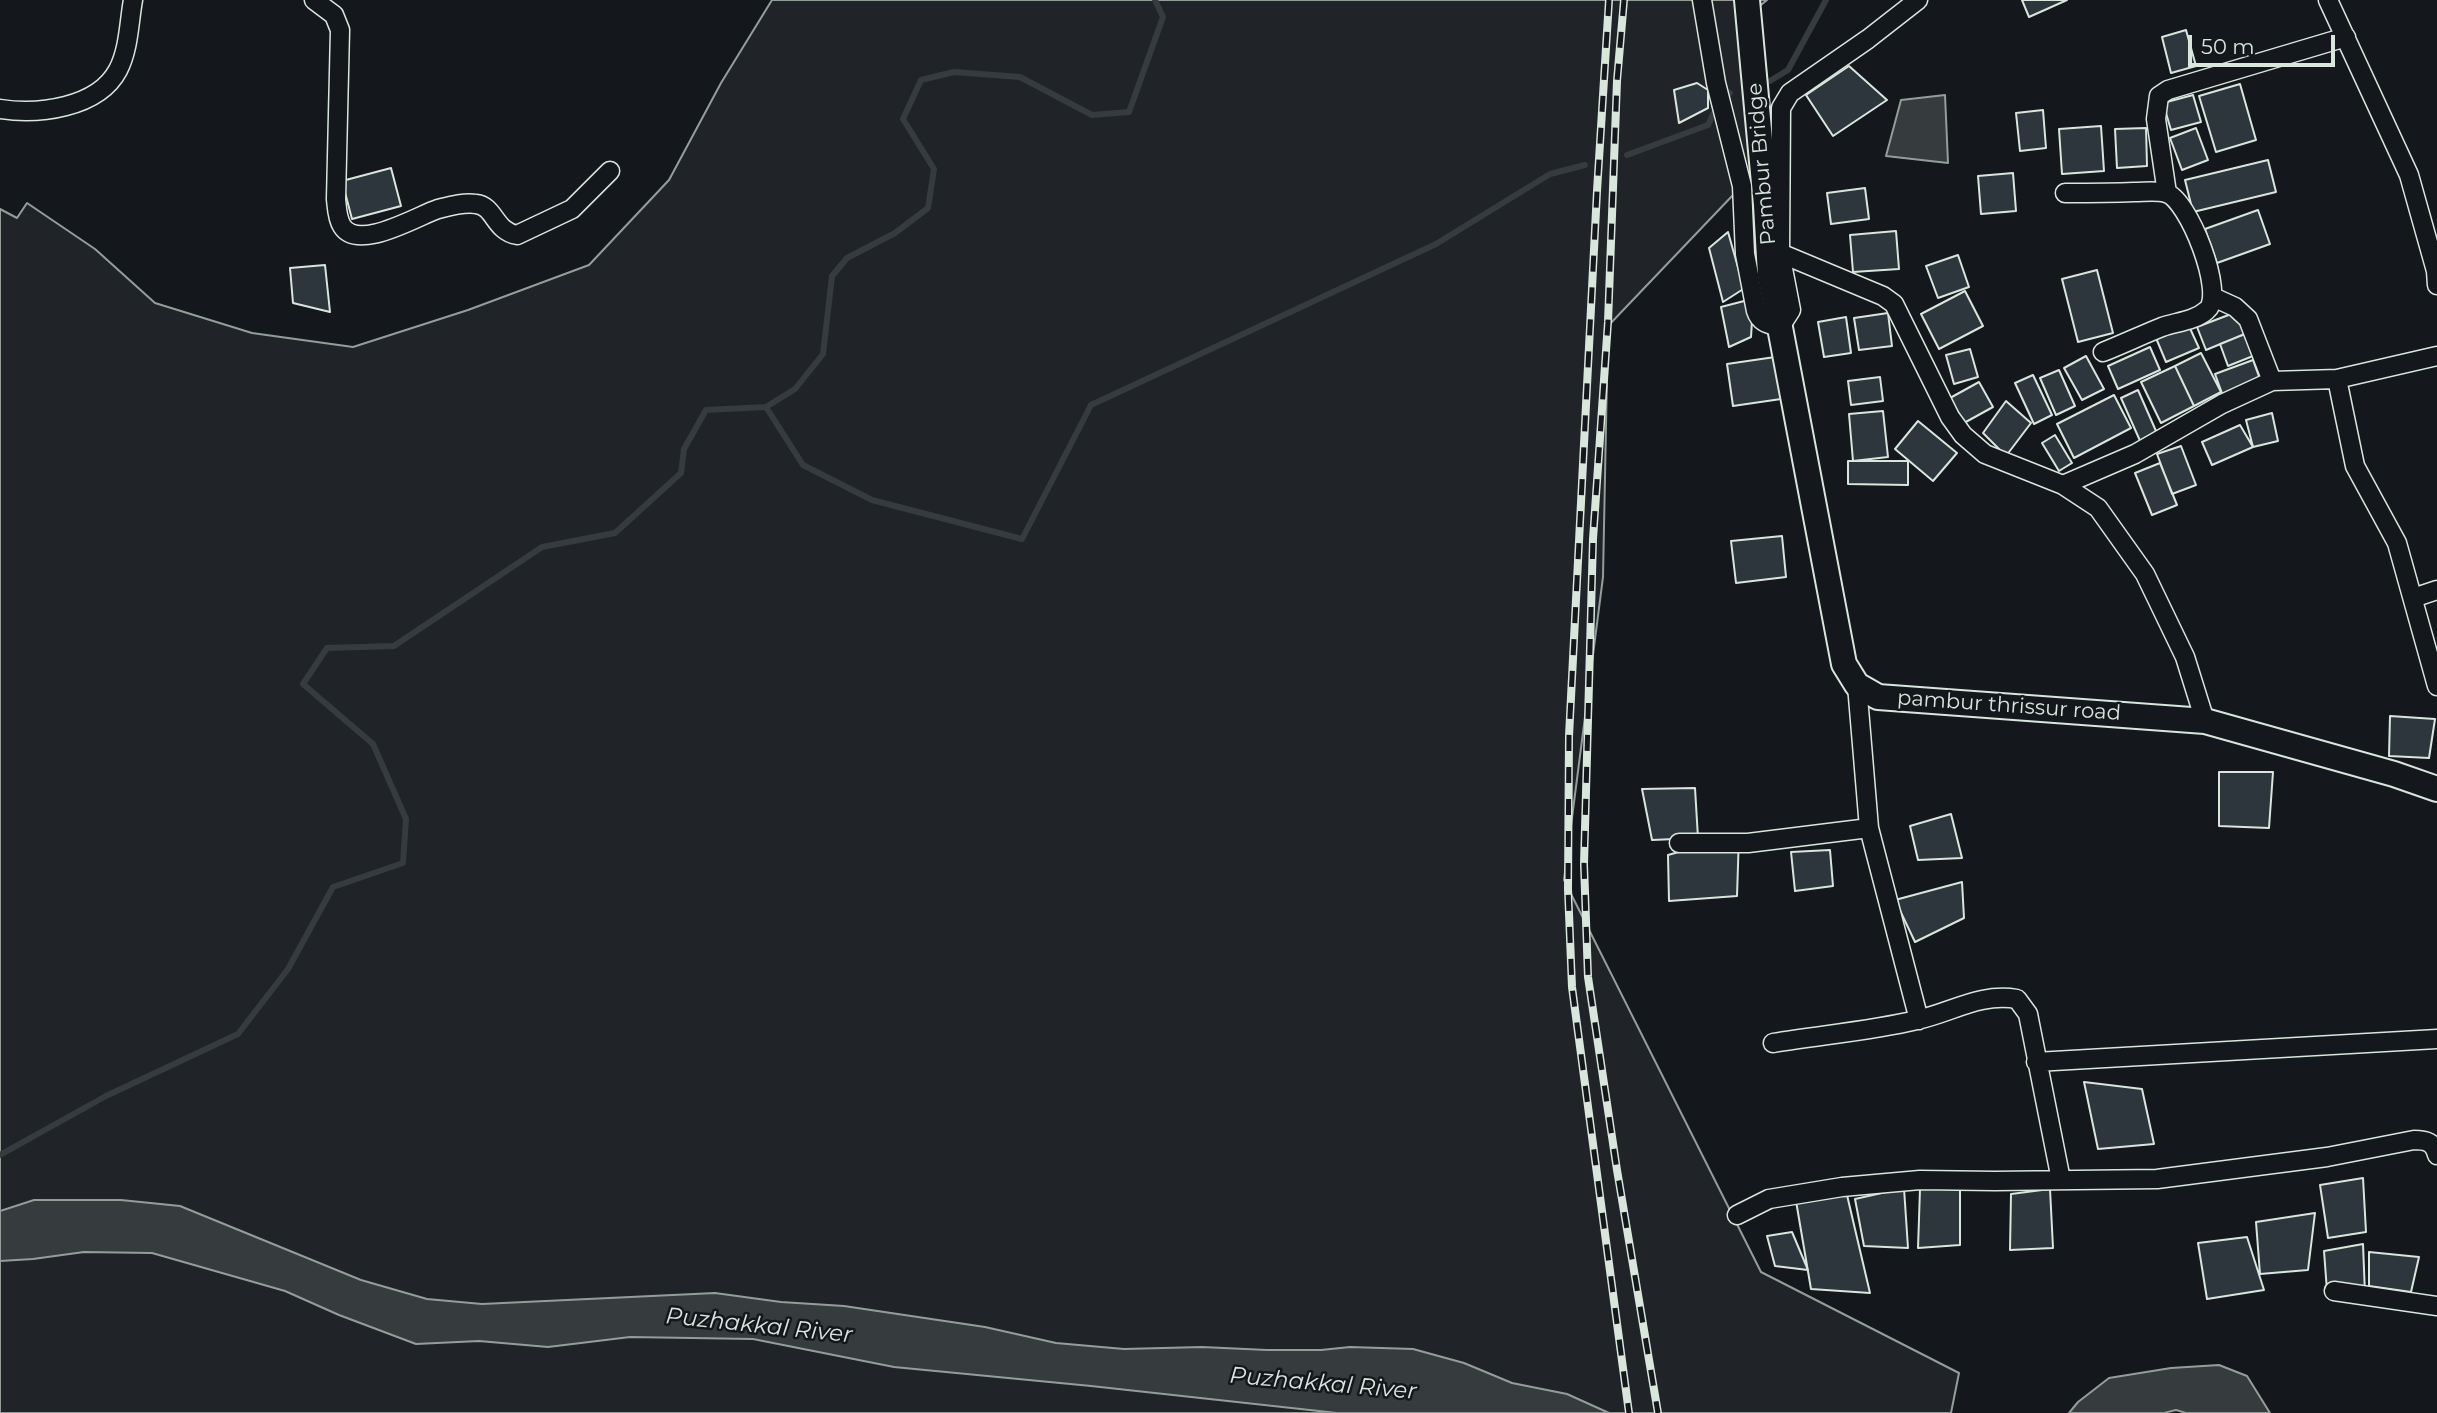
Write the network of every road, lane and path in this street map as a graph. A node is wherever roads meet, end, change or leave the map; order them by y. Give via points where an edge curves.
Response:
1 (133, 0) edge
2 (314, 0) edge
3 (1702, 0) edge
4 (1747, 0) edge
5 (1918, 0) edge
6 (2328, 0) edge
7 (336, 7) edge
8 (2346, 37) junction
9 (0, 110) edge
10 (610, 171) dead end
11 (2065, 193) dead end
12 (2167, 193) junction
13 (1780, 253) junction
14 (2437, 285) edge
15 (2213, 298) junction
16 (1780, 327) junction
17 (2103, 352) dead end
18 (2437, 356) edge
19 (2337, 379) junction
20 (2272, 381) junction
21 (2063, 485) junction
22 (2437, 590) edge
23 (2413, 598) junction
24 (1857, 685) junction
25 (2437, 685) edge
26 (2205, 721) junction
27 (2437, 789) edge
28 (1869, 828) junction
29 (1679, 843) dead end
30 (1919, 1020) junction
31 (2437, 1039) edge
32 (1773, 1043) dead end
33 (2036, 1062) junction
34 (2437, 1155) edge
35 (2061, 1180) junction
36 (1737, 1215) dead end
37 (2334, 1291) dead end
38 (2437, 1306) edge

1 - 9 street via 124,57 104,87 49,111
2 - 7 street
3 - 16 street via 1716,83 1742,186 1745,254 1756,311 1765,324
4 - 16 main road, Pambur Bridge via 1770,275
5 - 13 street via 1790,93 1781,108
6 - 8 street
7 - 10 street via 341,30 337,199 341,225 348,232 376,234 437,210 477,204 486,207 508,233 517,235 572,209
8 - 12 street via 2159,96 2156,118
8 - 14 street via 2409,175
11 - 12 street
12 - 15 street via 2188,216 2212,280
13 - 16 street via 1791,310
13 - 21 street via 1895,304 1963,435 1985,454
15 - 17 street via 2210,309 2199,316
15 - 20 street via 2235,307 2248,319
16 - 24 main road via 1844,664
18 - 19 street
19 - 20 street
19 - 23 street via 2355,466 2397,543
20 - 21 street via 2135,454
21 - 26 street via 2098,508 2145,574 2185,657
22 - 23 street
23 - 25 street
24 - 26 main road, pambur thrissur road via 1878,696
24 - 28 street
26 - 27 main road, pambur thrissur road
28 - 29 street via 1748,842
28 - 30 street
30 - 32 street
30 - 33 street via 1998,996 2017,999 2028,1014
31 - 33 street
33 - 35 street
34 - 35 street via 2426,1140 2414,1140 2327,1157 2157,1179
35 - 36 street via 1920,1180 1855,1186 1769,1199
37 - 38 street

